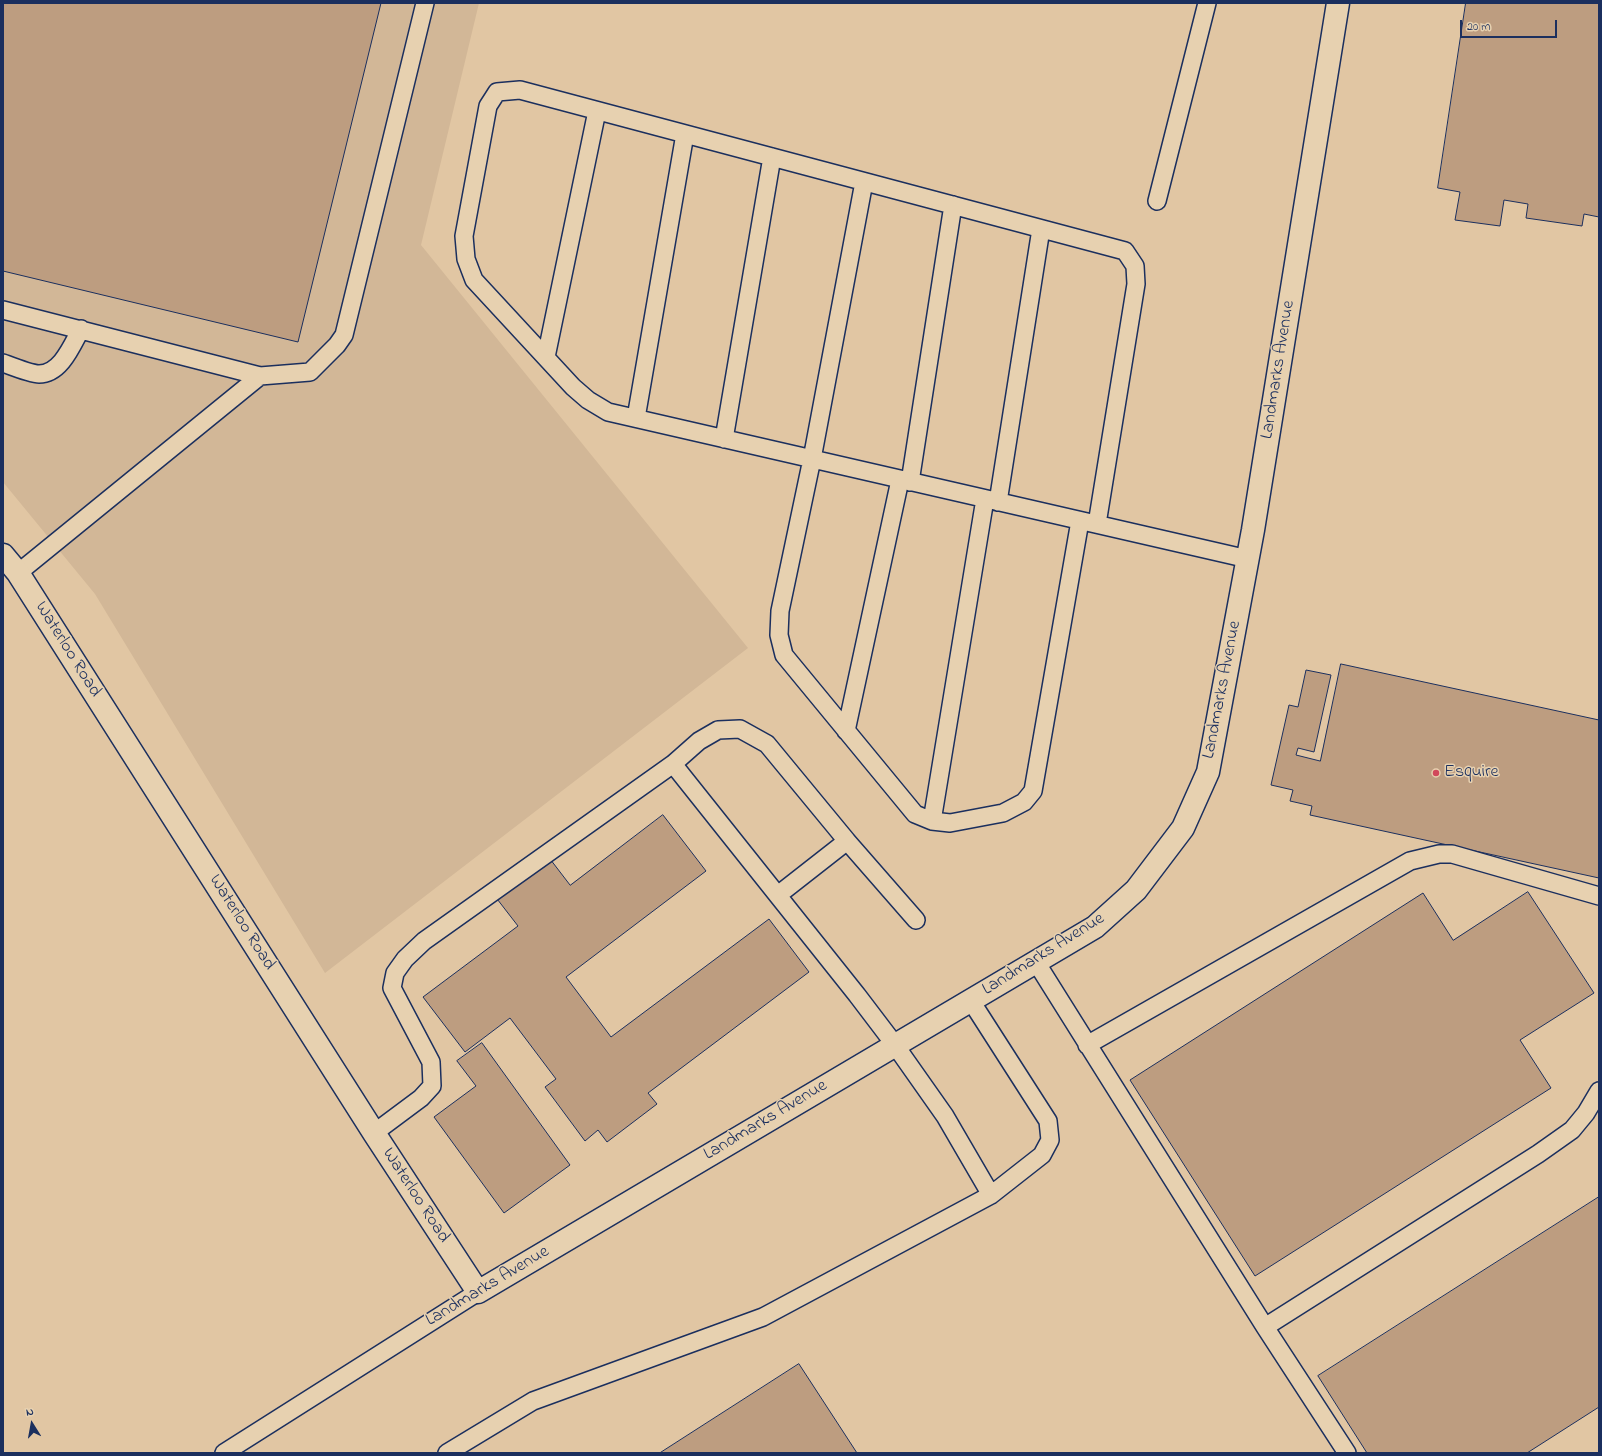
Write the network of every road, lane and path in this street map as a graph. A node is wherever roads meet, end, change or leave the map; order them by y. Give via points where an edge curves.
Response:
1 (425, 3) edge
2 (1207, 3) edge
3 (1338, 3) edge
4 (598, 111) junction
5 (685, 134) junction
6 (772, 157) junction
7 (864, 182) junction
8 (1157, 201) dead end
9 (953, 205) junction
10 (1041, 229) junction
11 (3, 310) edge
12 (81, 329) junction
13 (546, 357) junction
14 (3, 363) edge
15 (260, 376) junction
16 (636, 418) junction
17 (724, 439) junction
18 (812, 459) junction
19 (905, 481) junction
20 (991, 500) junction
21 (1080, 521) junction
22 (1097, 524) junction
23 (3, 555) edge
24 (1248, 559) junction
25 (18, 573) junction
26 (846, 731) junction
27 (672, 764) junction
28 (932, 821) junction
29 (847, 841) junction
30 (778, 895) junction
31 (1599, 896) edge
32 (916, 920) dead end
33 (1036, 962) junction
34 (971, 1001) junction
35 (895, 1045) junction
36 (1087, 1045) junction
37 (1599, 1091) edge
38 (374, 1133) junction
39 (991, 1195) junction
40 (478, 1292) junction
41 (1266, 1327) junction
42 (224, 1453) edge
43 (447, 1453) edge
44 (1347, 1453) edge

1 - 15 lane via 344,335 310,372
2 - 8 lane
3 - 24 street, Landmarks Avenue
4 - 5 lane
4 - 13 lane
4 - 13 lane via 520,90 497,92 488,106 464,236 466,259 474,280
5 - 6 lane
5 - 16 lane
6 - 7 lane
6 - 17 lane
7 - 9 lane
7 - 18 lane
9 - 10 lane
9 - 19 lane
10 - 20 lane
10 - 22 lane via 1125,251 1135,266 1136,284
11 - 12 lane
12 - 14 lane via 62,362 54,370 39,374
12 - 15 lane
13 - 16 lane via 588,400 608,412
15 - 25 lane
16 - 17 lane
17 - 18 lane
18 - 19 lane
18 - 26 lane via 780,611 779,635 784,655
19 - 20 lane
19 - 26 lane
20 - 21 lane
20 - 28 lane
21 - 22 lane
21 - 28 lane via 1033,791 1024,802 1003,813 950,823
22 - 24 lane
23 - 25 street, Waterloo Road
24 - 33 street, Landmarks Avenue via 1208,772 1183,828 1136,890 1095,927
25 - 38 street, Waterloo Road
26 - 28 lane via 915,814
27 - 29 lane via 699,741 718,730 740,729 767,744
27 - 30 lane
27 - 38 lane via 424,941 405,959 395,972 392,988 431,1062 432,1086 422,1098
29 - 30 lane
29 - 32 lane
30 - 35 lane
31 - 36 lane via 1452,854 1439,854 1410,861
33 - 34 street, Landmarks Avenue
33 - 36 lane
34 - 35 street, Landmarks Avenue
34 - 39 lane via 1048,1121 1050,1140 1042,1155
35 - 39 lane via 945,1116
35 - 40 street, Landmarks Avenue
36 - 41 lane
37 - 41 lane via 1572,1130
38 - 40 street, Waterloo Road
39 - 43 lane via 763,1317 533,1401
40 - 42 lane, Landmarks Avenue
41 - 44 lane

